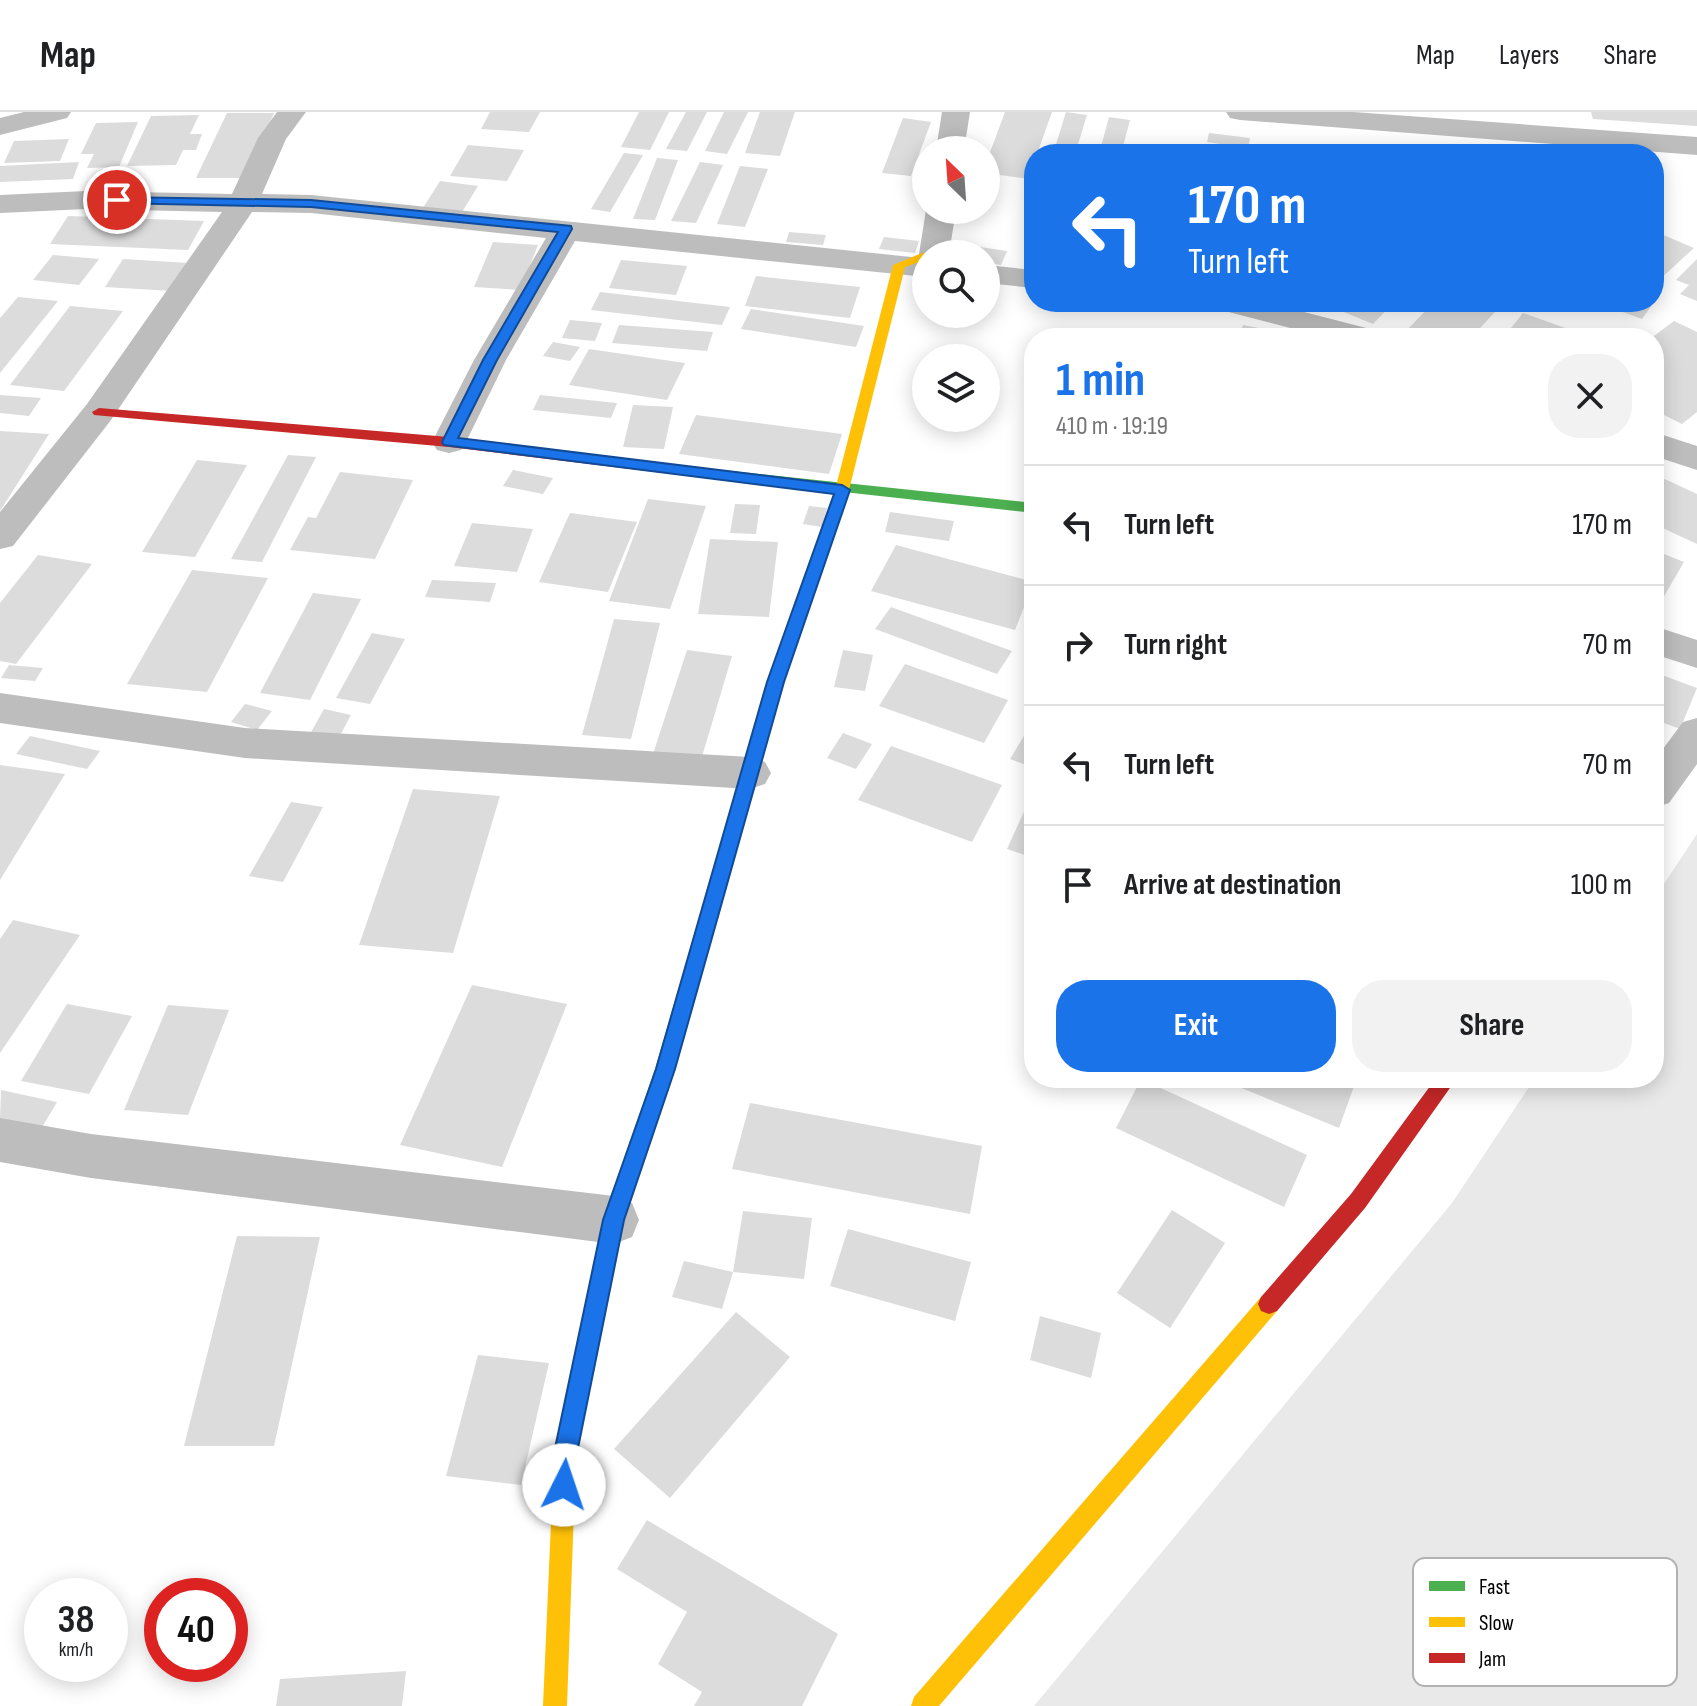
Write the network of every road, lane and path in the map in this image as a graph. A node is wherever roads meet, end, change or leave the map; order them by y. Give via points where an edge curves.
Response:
1 (57, 112) edge
2 (292, 112) edge
3 (956, 112) edge
4 (1240, 112) edge
5 (0, 127) edge
6 (952, 136) edge
7 (1697, 146) edge
8 (243, 203) junction
9 (0, 204) edge
10 (566, 229) junction
11 (912, 263) edge
12 (1000, 275) edge
13 (912, 278) edge
14 (1024, 278) edge
15 (1267, 312) edge
16 (1328, 328) edge
17 (99, 412) junction
18 (449, 442) junction
19 (1664, 447) edge
20 (1697, 459) edge
21 (842, 490) junction
22 (1024, 507) edge
23 (0, 537) edge
24 (1664, 643) edge
25 (1697, 654) edge
26 (0, 708) edge
27 (1697, 733) edge
28 (750, 773) junction
29 (1664, 778) edge
30 (1440, 1088) edge
31 (0, 1140) edge
32 (614, 1220) junction
33 (555, 1706) edge
34 (923, 1706) edge

1 - 5 street
2 - 8 street via 272,138
3 - 6 street
4 - 7 street
8 - 9 street
8 - 10 street via 311,204
8 - 17 street
10 - 11 street
10 - 18 street
12 - 14 street
13 - 21 street
15 - 16 street
17 - 18 street
17 - 23 street
18 - 21 street
19 - 20 street
21 - 22 street
21 - 28 street
24 - 25 street
26 - 28 street via 289,747
27 - 29 street
28 - 32 street via 665,1069
30 - 34 street via 1358,1201
31 - 32 street via 91,1156
32 - 33 street via 565,1453

